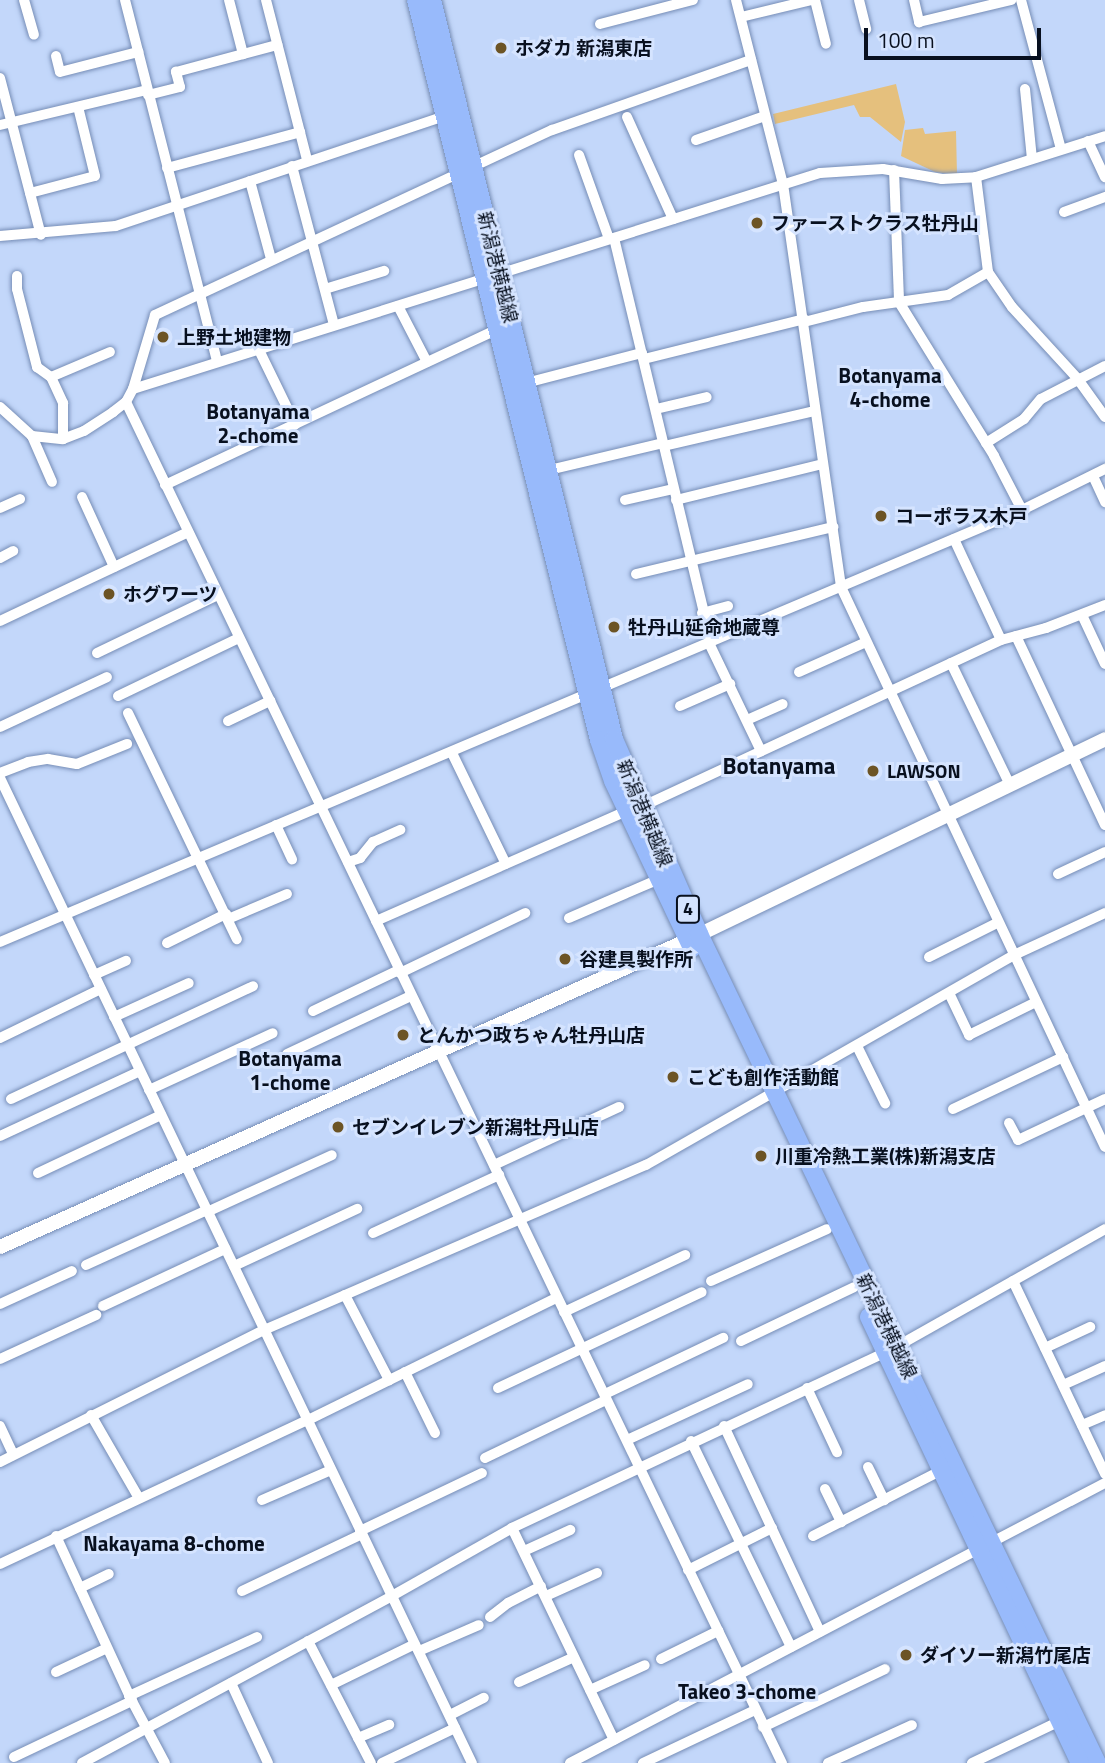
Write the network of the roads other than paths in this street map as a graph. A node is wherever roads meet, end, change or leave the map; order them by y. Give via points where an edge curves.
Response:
1 (24, 0) edge
2 (125, 0) edge
3 (229, 0) edge
4 (266, 0) edge
5 (416, 0) edge
6 (432, 0) edge
7 (693, 0) edge
8 (736, 0) edge
9 (814, 0) edge
10 (859, 0) edge
11 (914, 0) edge
12 (1011, 0) edge
13 (1021, 0) edge
14 (741, 17) junction
15 (600, 24) dead end
16 (866, 29) dead end
17 (34, 35) dead end
18 (826, 44) dead end
19 (277, 45) junction
20 (138, 52) junction
21 (243, 54) junction
22 (56, 56) dead end
23 (751, 60) junction
24 (0, 78) edge
25 (1026, 89) dead end
26 (148, 92) junction
27 (78, 107) junction
28 (444, 116) junction
29 (765, 116) junction
30 (627, 117) dead end
31 (6, 124) edge
32 (300, 132) junction
33 (1105, 136) edge
34 (696, 140) dead end
35 (1088, 141) junction
36 (1061, 149) junction
37 (579, 155) dead end
38 (1032, 159) junction
39 (307, 160) junction
40 (292, 166) junction
41 (167, 168) junction
42 (466, 170) junction
43 (894, 170) junction
44 (976, 177) junction
45 (1105, 177) edge
46 (250, 181) junction
47 (783, 184) junction
48 (30, 193) junction
49 (1105, 197) edge
50 (176, 206) junction
51 (1064, 212) dead end
52 (673, 219) junction
53 (41, 235) junction
54 (0, 236) edge
55 (611, 238) junction
56 (313, 241) junction
57 (271, 259) junction
58 (384, 271) dead end
59 (988, 272) junction
60 (17, 276) dead end
61 (493, 277) junction
62 (325, 289) junction
63 (198, 293) junction
64 (899, 302) junction
65 (398, 306) junction
66 (804, 321) junction
67 (334, 325) junction
68 (498, 329) junction
69 (258, 348) junction
70 (110, 352) dead end
71 (643, 356) junction
72 (217, 361) junction
73 (427, 362) junction
74 (1105, 366) edge
75 (51, 377) junction
76 (1077, 378) junction
77 (519, 385) junction
78 (133, 389) junction
79 (707, 397) dead end
80 (126, 402) junction
81 (0, 407) edge
82 (656, 409) junction
83 (815, 411) junction
84 (1105, 417) edge
85 (295, 424) junction
86 (33, 436) junction
87 (63, 439) junction
88 (986, 443) junction
89 (664, 445) junction
90 (823, 464) junction
91 (1105, 469) edge
92 (540, 472) junction
93 (1093, 476) junction
94 (52, 482) dead end
95 (165, 485) junction
96 (675, 495) junction
97 (82, 497) dead end
98 (20, 499) dead end
99 (625, 500) dead end
100 (1105, 502) edge
101 (0, 508) edge
102 (1022, 510) junction
103 (833, 527) junction
104 (188, 532) junction
105 (954, 539) junction
106 (13, 551) dead end
107 (0, 558) edge
108 (690, 563) junction
109 (114, 567) junction
110 (636, 574) dead end
111 (841, 587) junction
112 (218, 596) junction
113 (1105, 605) edge
114 (728, 606) dead end
115 (702, 613) junction
116 (1082, 615) junction
117 (0, 621) edge
118 (1016, 636) junction
119 (239, 638) junction
120 (1001, 640) junction
121 (710, 642) junction
122 (866, 642) junction
123 (97, 653) dead end
124 (951, 663) junction
125 (1105, 664) edge
126 (799, 672) dead end
127 (107, 677) dead end
128 (730, 684) junction
129 (593, 692) junction
130 (888, 692) junction
131 (118, 695) dead end
132 (270, 701) junction
133 (783, 704) dead end
134 (680, 706) dead end
135 (128, 713) dead end
136 (747, 720) junction
137 (228, 721) dead end
138 (0, 727) edge
139 (1105, 739) edge
140 (127, 744) dead end
141 (761, 751) junction
142 (452, 753) junction
143 (1072, 755) junction
144 (1, 780) edge
145 (1010, 785) junction
146 (321, 806) junction
147 (634, 809) junction
148 (947, 815) junction
149 (276, 825) junction
150 (1105, 825) edge
151 (400, 830) dead end
152 (1105, 852) edge
153 (200, 858) junction
154 (292, 859) dead end
155 (348, 862) junction
156 (506, 864) junction
157 (1058, 874) dead end
158 (659, 879) junction
159 (287, 894) dead end
160 (525, 913) dead end
161 (1105, 913) edge
162 (66, 915) junction
163 (227, 916) junction
164 (569, 918) dead end
165 (376, 921) junction
166 (997, 923) junction
167 (694, 937) junction
168 (237, 939) dead end
169 (0, 942) edge
170 (167, 943) dead end
171 (1014, 955) junction
172 (929, 957) dead end
173 (126, 961) dead end
174 (399, 972) junction
175 (94, 975) junction
176 (189, 983) dead end
177 (253, 986) dead end
178 (101, 989) junction
179 (948, 993) junction
180 (411, 996) junction
181 (1036, 1002) junction
182 (313, 1011) dead end
183 (114, 1017) junction
184 (273, 1033) dead end
185 (0, 1038) edge
186 (857, 1046) junction
187 (129, 1047) junction
188 (437, 1051) junction
189 (287, 1054) dead end
190 (1063, 1057) junction
191 (140, 1071) junction
192 (149, 1090) junction
193 (770, 1096) junction
194 (12, 1099) dead end
195 (1105, 1100) edge
196 (885, 1103) dead end
197 (619, 1107) dead end
198 (1087, 1108) junction
199 (953, 1109) dead end
200 (161, 1115) junction
201 (1009, 1123) dead end
202 (0, 1136) edge
203 (1105, 1147) edge
204 (332, 1155) dead end
205 (185, 1164) junction
206 (496, 1170) junction
207 (38, 1173) dead end
208 (357, 1209) dead end
209 (207, 1211) junction
210 (520, 1220) junction
211 (1105, 1228) edge
212 (827, 1229) junction
213 (373, 1233) dead end
214 (0, 1247) edge
215 (225, 1249) junction
216 (685, 1255) dead end
217 (86, 1265) dead end
218 (234, 1266) junction
219 (72, 1270) dead end
220 (711, 1281) dead end
221 (1013, 1281) junction
222 (854, 1287) junction
223 (702, 1292) dead end
224 (345, 1295) junction
225 (556, 1298) junction
226 (0, 1304) edge
227 (564, 1312) junction
228 (1090, 1327) dead end
229 (264, 1330) junction
230 (723, 1338) dead end
231 (741, 1341) dead end
232 (1045, 1348) junction
233 (891, 1349) junction
234 (582, 1350) junction
235 (0, 1359) edge
236 (1105, 1366) edge
237 (405, 1372) junction
238 (389, 1380) junction
239 (748, 1384) dead end
240 (1063, 1385) junction
241 (498, 1388) dead end
242 (807, 1388) junction
243 (606, 1397) junction
244 (91, 1415) junction
245 (1105, 1415) edge
246 (308, 1420) junction
247 (1082, 1425) junction
248 (0, 1426) edge
249 (724, 1426) junction
250 (435, 1433) dead end
251 (627, 1440) junction
252 (691, 1441) junction
253 (837, 1452) dead end
254 (13, 1454) junction
255 (485, 1458) dead end
256 (0, 1462) edge
257 (868, 1468) dead end
258 (640, 1469) junction
259 (331, 1470) junction
260 (940, 1471) junction
261 (482, 1473) dead end
262 (1105, 1474) edge
263 (1105, 1483) edge
264 (825, 1489) dead end
265 (139, 1498) junction
266 (262, 1500) dead end
267 (884, 1500) junction
268 (841, 1522) junction
269 (512, 1528) junction
270 (772, 1528) junction
271 (570, 1530) dead end
272 (361, 1532) junction
273 (56, 1536) junction
274 (813, 1536) dead end
275 (741, 1545) junction
276 (985, 1547) junction
277 (524, 1551) junction
278 (0, 1564) edge
279 (688, 1570) junction
280 (597, 1573) dead end
281 (109, 1574) dead end
282 (80, 1588) junction
283 (242, 1591) dead end
284 (543, 1591) junction
285 (392, 1596) junction
286 (490, 1617) dead end
287 (479, 1625) dead end
288 (718, 1631) junction
289 (820, 1632) junction
290 (257, 1637) dead end
291 (308, 1641) junction
292 (791, 1647) junction
293 (107, 1648) junction
294 (417, 1648) junction
295 (574, 1657) junction
296 (661, 1659) dead end
297 (645, 1665) dead end
298 (885, 1668) dead end
299 (55, 1672) dead end
300 (737, 1676) junction
301 (519, 1682) dead end
302 (231, 1683) junction
303 (331, 1685) junction
304 (590, 1690) junction
305 (484, 1698) dead end
306 (130, 1699) junction
307 (755, 1710) junction
308 (450, 1715) junction
309 (1060, 1721) junction
310 (389, 1725) dead end
311 (912, 1725) dead end
312 (763, 1727) junction
313 (148, 1728) junction
314 (455, 1728) junction
315 (358, 1738) junction
316 (614, 1740) junction
317 (14, 1757) dead end
318 (780, 1762) edge
319 (82, 1763) edge
320 (165, 1763) edge
321 (268, 1763) edge
322 (371, 1763) edge
323 (382, 1763) edge
324 (472, 1763) edge
325 (570, 1763) edge
326 (642, 1763) edge
327 (828, 1763) edge
328 (972, 1763) edge
329 (1080, 1763) edge
330 (1097, 1763) edge

1 - 17 street
2 - 20 street
3 - 21 street
4 - 19 street
5 - 28 main road, 新潟港横越線 / 4
6 - 42 main road, 新潟港横越線 / 4
7 - 15 street
8 - 14 street
9 - 14 street
9 - 18 street
10 - 16 street
11 - 12 street via 919,22
13 - 36 street
14 - 23 street
19 - 21 street
19 - 32 street
20 - 22 street via 60,72
20 - 26 street
21 - 26 street via 176,72 180,87
23 - 29 street
23 - 42 street via 575,121
24 - 31 street
25 - 38 street
26 - 27 street
26 - 41 street
27 - 31 street
27 - 48 street via 95,176
28 - 39 street
28 - 42 main road, 新潟港横越線 / 4
29 - 34 street
29 - 47 street
30 - 52 street
31 - 48 street
32 - 39 street
32 - 41 street
33 - 35 street
35 - 36 street
35 - 45 street
36 - 38 street
37 - 55 street
38 - 44 street
39 - 40 street
40 - 46 street
40 - 56 street
41 - 50 street
42 - 56 street
42 - 61 main road, 新潟港横越線 / 4
43 - 44 street via 942,179
43 - 47 street via 820,173
43 - 64 street
44 - 59 street
46 - 50 street
46 - 57 street
47 - 52 street
47 - 66 street
48 - 53 street
49 - 51 street
50 - 53 street via 116,226
50 - 63 street
52 - 55 street
53 - 54 street
55 - 61 street
55 - 71 street
56 - 57 street
56 - 62 street
57 - 63 street
58 - 62 street
59 - 64 street via 948,295
59 - 76 street via 1012,307
60 - 75 street via 37,366
61 - 65 street
61 - 68 main road, 新潟港横越線 / 4
61 - 77 main road, 新潟港横越線 / 4
62 - 67 street
63 - 72 street
63 - 78 street via 155,315
64 - 66 street
64 - 88 street
65 - 67 street
65 - 73 street
66 - 71 street
66 - 83 street
67 - 69 street
68 - 73 street
68 - 77 main road, 新潟港横越線 / 4
69 - 72 street
69 - 85 street
70 - 75 street
71 - 77 street
71 - 82 street
72 - 78 street
73 - 85 street
74 - 76 street
75 - 87 street via 63,403
76 - 84 street
76 - 88 street via 1041,399 1024,419
77 - 92 main road, 新潟港横越線 / 4
78 - 80 street
79 - 82 street
80 - 87 street via 84,431
80 - 95 street
81 - 86 street
82 - 89 street
83 - 89 street
83 - 90 street
85 - 95 street
86 - 87 street
86 - 94 street
88 - 102 street
89 - 92 street
89 - 96 street
90 - 96 street
90 - 103 street
91 - 93 street
92 - 129 main road, 新潟港横越線 / 4
93 - 100 street
93 - 102 street
95 - 104 street
96 - 99 street
96 - 108 street
97 - 109 street
98 - 101 street
102 - 105 street
103 - 108 street
103 - 111 street
104 - 109 street
104 - 112 street
105 - 111 street
105 - 120 street
106 - 107 street
108 - 110 street
108 - 115 street
109 - 117 street
111 - 121 street
111 - 122 street
112 - 119 street
112 - 123 street
113 - 116 street
114 - 115 street
115 - 121 street
116 - 118 street
116 - 125 street
118 - 120 street
118 - 143 street
119 - 131 street
119 - 132 street
120 - 124 street
121 - 128 street
121 - 129 street
122 - 126 street
122 - 130 street
124 - 130 street
124 - 145 street
127 - 138 street
128 - 134 street
128 - 136 street
129 - 142 street
129 - 147 main road, 新潟港横越線 / 4 via 613,781
130 - 141 street
130 - 148 street
132 - 137 street
132 - 146 street
133 - 136 street
135 - 153 street
136 - 141 street
139 - 143 street
140 - 144 street via 77,764 48,759 28,762
141 - 147 street
142 - 146 street
142 - 156 street
143 - 145 street
143 - 150 street
144 - 162 street
145 - 148 street
146 - 149 street
146 - 155 street
147 - 156 street
147 - 158 main road, 新潟港横越線 / 4
147 - 167 main road, 新潟港横越線 / 4
148 - 166 street
148 - 167 street
149 - 153 street
149 - 154 street
151 - 155 street via 373,842 360,858
152 - 157 street
153 - 162 street
153 - 163 street
155 - 165 street
156 - 165 street
158 - 164 street
158 - 167 main road, 新潟港横越線 / 4
159 - 163 street
160 - 174 street
161 - 171 street
162 - 169 street
162 - 175 street
163 - 168 street
163 - 170 street
165 - 174 street
166 - 171 street
166 - 172 street
167 - 188 street
167 - 193 main road, 新潟港横越線 / 4
171 - 179 street
171 - 181 street
173 - 175 street
174 - 180 street
174 - 182 street
175 - 178 street
176 - 183 street
177 - 187 street
178 - 183 street
178 - 185 street
179 - 181 street via 969,1035
179 - 186 street
180 - 188 street
180 - 189 street
181 - 190 street
183 - 187 street
184 - 192 street
186 - 193 street
186 - 196 street
187 - 191 street
187 - 194 street
188 - 205 street
188 - 206 street
190 - 198 street
190 - 199 street
191 - 192 street
191 - 202 street
192 - 200 street
193 - 210 street via 646,1165
193 - 212 main road, 新潟港横越線 / 4
193 - 233 main road, 新潟港横越線 / 4
195 - 198 street
197 - 206 street
198 - 201 street via 1018,1140
198 - 203 street
200 - 205 street
200 - 207 street
204 - 209 street
205 - 209 street
205 - 214 street
206 - 210 street
206 - 213 street
208 - 218 street
209 - 215 street
209 - 217 street
210 - 224 street
210 - 225 street
211 - 221 street
212 - 220 street
212 - 222 main road, 新潟港横越線 / 4
215 - 218 street
215 - 235 street
216 - 227 street
218 - 229 street
219 - 226 street
221 - 232 street
221 - 233 street
222 - 231 street
222 - 233 main road, 新潟港横越線 / 4
223 - 234 street
224 - 229 street
224 - 238 street
225 - 227 street
225 - 237 street
227 - 234 street
228 - 232 street
229 - 244 street
229 - 246 street
230 - 243 street
232 - 240 street
233 - 242 street
233 - 260 main road, 新潟港横越線 / 4
233 - 276 main road, 新潟港横越線 / 4
234 - 241 street
234 - 243 street
236 - 240 street
237 - 238 street
237 - 250 street
238 - 246 street
239 - 251 street
240 - 247 street
242 - 249 street
242 - 253 street
243 - 251 street
243 - 255 street
244 - 254 street
244 - 265 street
245 - 247 street
246 - 259 street
246 - 265 street
247 - 262 street
248 - 254 street
249 - 252 street
249 - 270 street
251 - 258 street
252 - 258 street
252 - 275 street
254 - 256 street
257 - 267 street
258 - 269 street
258 - 279 street
259 - 266 street
259 - 272 street
260 - 267 street
260 - 276 main road, 新潟港横越線 / 4
261 - 272 street
263 - 276 street
264 - 268 street
265 - 273 street
267 - 268 street
268 - 274 street
269 - 277 street
269 - 285 street
270 - 275 street
270 - 289 street
271 - 277 street
272 - 283 street
272 - 285 street
273 - 278 street
273 - 282 street
275 - 279 street
275 - 292 street
276 - 289 street
276 - 309 main road, 新潟港横越線 / 4
276 - 330 main road, 新潟港横越線 / 4
277 - 284 street
279 - 288 street
280 - 284 street
281 - 282 street
282 - 293 street
284 - 286 street
284 - 295 street
285 - 291 street
285 - 294 street
287 - 294 street
288 - 296 street
288 - 300 street
289 - 292 street
290 - 306 street
291 - 302 street
291 - 303 street
292 - 300 street
293 - 299 street
293 - 306 street
294 - 303 street
294 - 308 street
295 - 301 street
295 - 304 street
297 - 304 street
298 - 312 street
300 - 307 street
300 - 316 street
302 - 313 street
302 - 321 street
303 - 315 street
304 - 316 street
305 - 308 street
306 - 313 street
306 - 317 street
307 - 312 street
307 - 326 street
308 - 314 street
309 - 328 street
309 - 329 main road, 新潟港横越線 / 4
310 - 315 street
311 - 327 street
312 - 318 street
313 - 319 street
313 - 320 street
314 - 323 street
314 - 324 street
315 - 322 street
316 - 325 street

